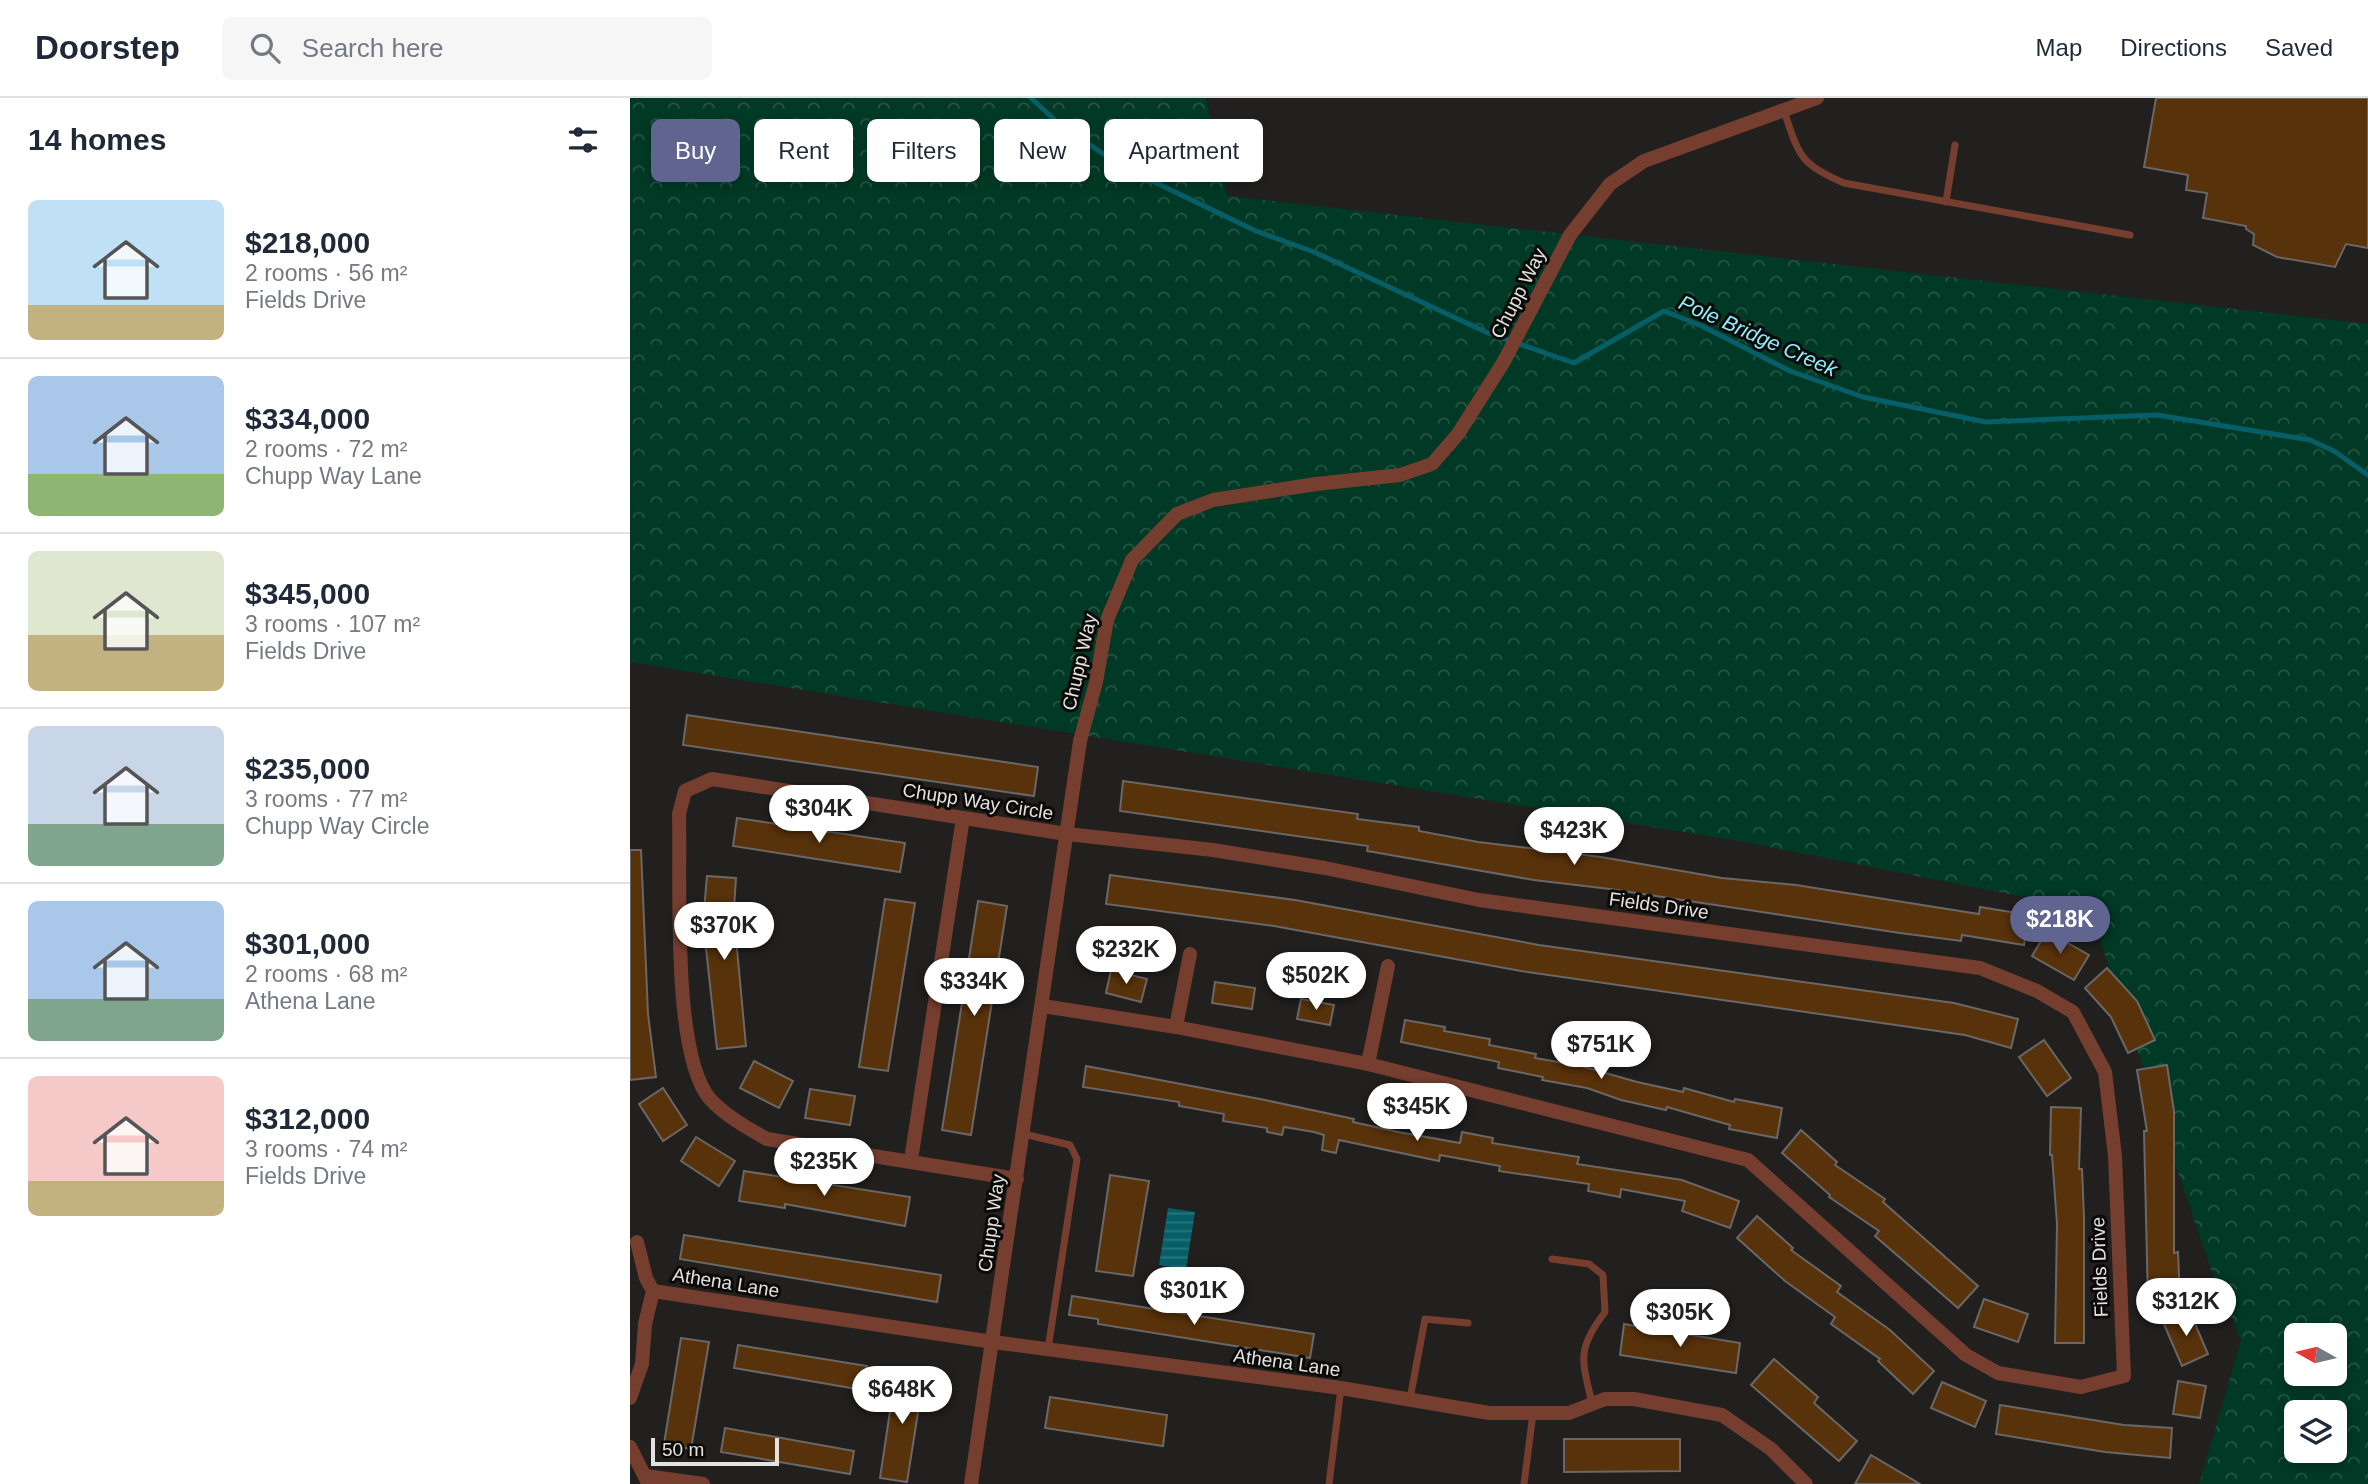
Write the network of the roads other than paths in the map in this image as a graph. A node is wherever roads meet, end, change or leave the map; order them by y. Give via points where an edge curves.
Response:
1 (1817, 98) edge
2 (1784, 111) junction
3 (1955, 145) dead end
4 (1946, 202) junction
5 (2130, 235) dead end
6 (963, 818) junction
7 (1067, 834) junction
8 (1190, 954) dead end
9 (1388, 966) dead end
10 (1043, 1006) junction
11 (1176, 1027) junction
12 (1368, 1064) junction
13 (1024, 1134) junction
14 (911, 1160) junction
15 (1017, 1179) junction
16 (637, 1242) dead end
17 (1552, 1259) dead end
18 (653, 1290) junction
19 (1468, 1323) dead end
20 (993, 1342) junction
21 (1048, 1349) junction
22 (1341, 1388) junction
23 (630, 1398) edge
24 (1410, 1400) junction
25 (1592, 1404) junction
26 (1533, 1413) junction
27 (630, 1447) edge
28 (647, 1480) edge
29 (703, 1484) edge
30 (971, 1484) edge
31 (1329, 1484) edge
32 (1524, 1484) edge
33 (1806, 1484) edge

1 - 2 street, Chupp Way
2 - 4 lane via 1798,153 1816,171 1844,183
2 - 7 street, Chupp Way via 1644,161 1610,184 1570,234 1503,363 1458,434 1432,464 1400,475 1213,500 1177,514 1132,560 1107,620 1080,741
3 - 4 lane
4 - 5 lane
6 - 7 street, Chupp Way Circle
6 - 14 street
6 - 14 street, Chupp Way Circle via 712,779 685,791 679,814 684,1017 692,1065 709,1098 735,1121 767,1139
7 - 10 street, Chupp Way
7 - 12 street, Fields Drive via 1213,850 1479,900 1980,968 2038,991 2073,1012 2105,1072 2115,1156 2124,1376 2081,1387 1997,1373 1966,1355 1748,1160
8 - 11 street
9 - 12 street
10 - 11 street, Fields Drive
10 - 13 street, Chupp Way
11 - 12 street, Fields Drive
13 - 15 street, Chupp Way
13 - 21 lane via 1070,1145 1077,1159
14 - 15 street, Chupp Way Circle
15 - 20 street, Chupp Way
16 - 18 street, Athena Lane
17 - 25 lane via 1589,1264 1603,1275 1605,1312 1590,1331 1582,1357
18 - 20 street, Athena Lane
18 - 23 street, Athena Lane via 642,1364
19 - 24 lane via 1425,1319
20 - 21 street, Athena Lane
20 - 30 street, Chupp Way
21 - 22 street, Athena Lane
22 - 24 street, Athena Lane
22 - 31 lane
24 - 26 street, Athena Lane via 1489,1413
25 - 26 street, Athena Lane via 1569,1413
25 - 33 street, Athena Lane via 1634,1399 1722,1415 1771,1449
26 - 32 lane
27 - 28 street
28 - 29 street

